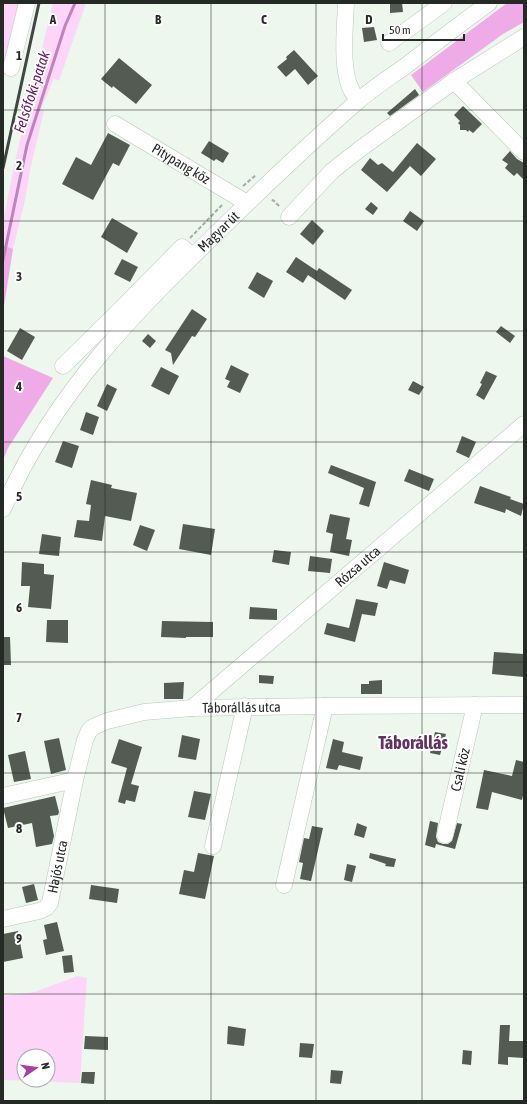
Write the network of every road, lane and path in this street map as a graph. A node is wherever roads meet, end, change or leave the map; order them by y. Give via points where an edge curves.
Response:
1 (27, 3) edge
2 (346, 3) edge
3 (444, 3) edge
4 (482, 5) edge
5 (524, 37) edge
6 (389, 43) dead end
7 (11, 68) dead end
8 (454, 82) junction
9 (359, 100) junction
10 (115, 124) dead end
11 (524, 152) edge
12 (247, 203) junction
13 (289, 217) dead end
14 (192, 256) junction
15 (63, 366) dead end
16 (524, 424) edge
17 (3, 509) edge
18 (475, 705) junction
19 (524, 705) edge
20 (245, 706) junction
21 (325, 706) junction
22 (192, 708) junction
23 (75, 780) junction
24 (3, 796) edge
25 (446, 835) dead end
26 (213, 846) dead end
27 (284, 884) dead end
28 (3, 919) edge

1 - 7 street
2 - 9 street via 345,66 348,81
3 - 6 street
4 - 9 street, Magyar út
5 - 8 street
8 - 11 street
8 - 13 street via 332,171
9 - 12 street, Magyar út
10 - 12 street, Pitypang köz
12 - 14 street, Magyar út
14 - 15 street via 182,247
14 - 17 street, Magyar út via 125,325 70,392 31,453
16 - 22 street, Rózsa utca
18 - 19 street, Táborállás utca
18 - 21 street, Táborállás utca
18 - 25 street, Csali köz
20 - 21 street, Táborállás utca
20 - 22 street, Táborállás utca
20 - 26 street
21 - 27 street
22 - 23 street, Táborállás utca via 144,712 93,727 85,740
23 - 24 street
23 - 28 street, Hajós utca via 50,902 46,908 39,911

